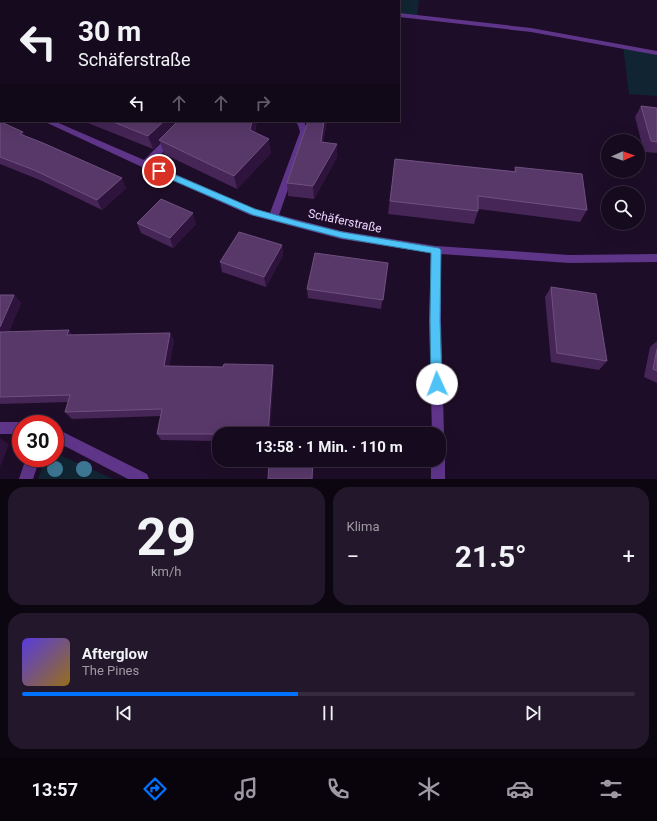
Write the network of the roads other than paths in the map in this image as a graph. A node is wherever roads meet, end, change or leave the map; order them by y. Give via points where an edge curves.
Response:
1 (400, 15) edge
2 (657, 52) edge
3 (49, 122) edge
4 (187, 122) edge
5 (300, 122) edge
6 (146, 165) junction
7 (273, 217) junction
8 (436, 250) junction
9 (657, 258) edge
10 (438, 427) edge
11 (0, 428) edge
12 (12, 428) edge
13 (64, 439) edge
14 (30, 467) edge
15 (438, 467) edge
16 (26, 479) edge
17 (142, 479) edge
18 (438, 479) edge

1 - 2 street via 538,31
3 - 6 street, Schäferstraße
4 - 6 street
5 - 7 street via 304,132
6 - 7 street, Schäferstraße via 253,212
7 - 8 street, Schäferstraße via 342,235
8 - 9 street, Schäferstraße via 569,259
8 - 10 street
11 - 12 street
13 - 17 street
14 - 16 street
15 - 18 street

